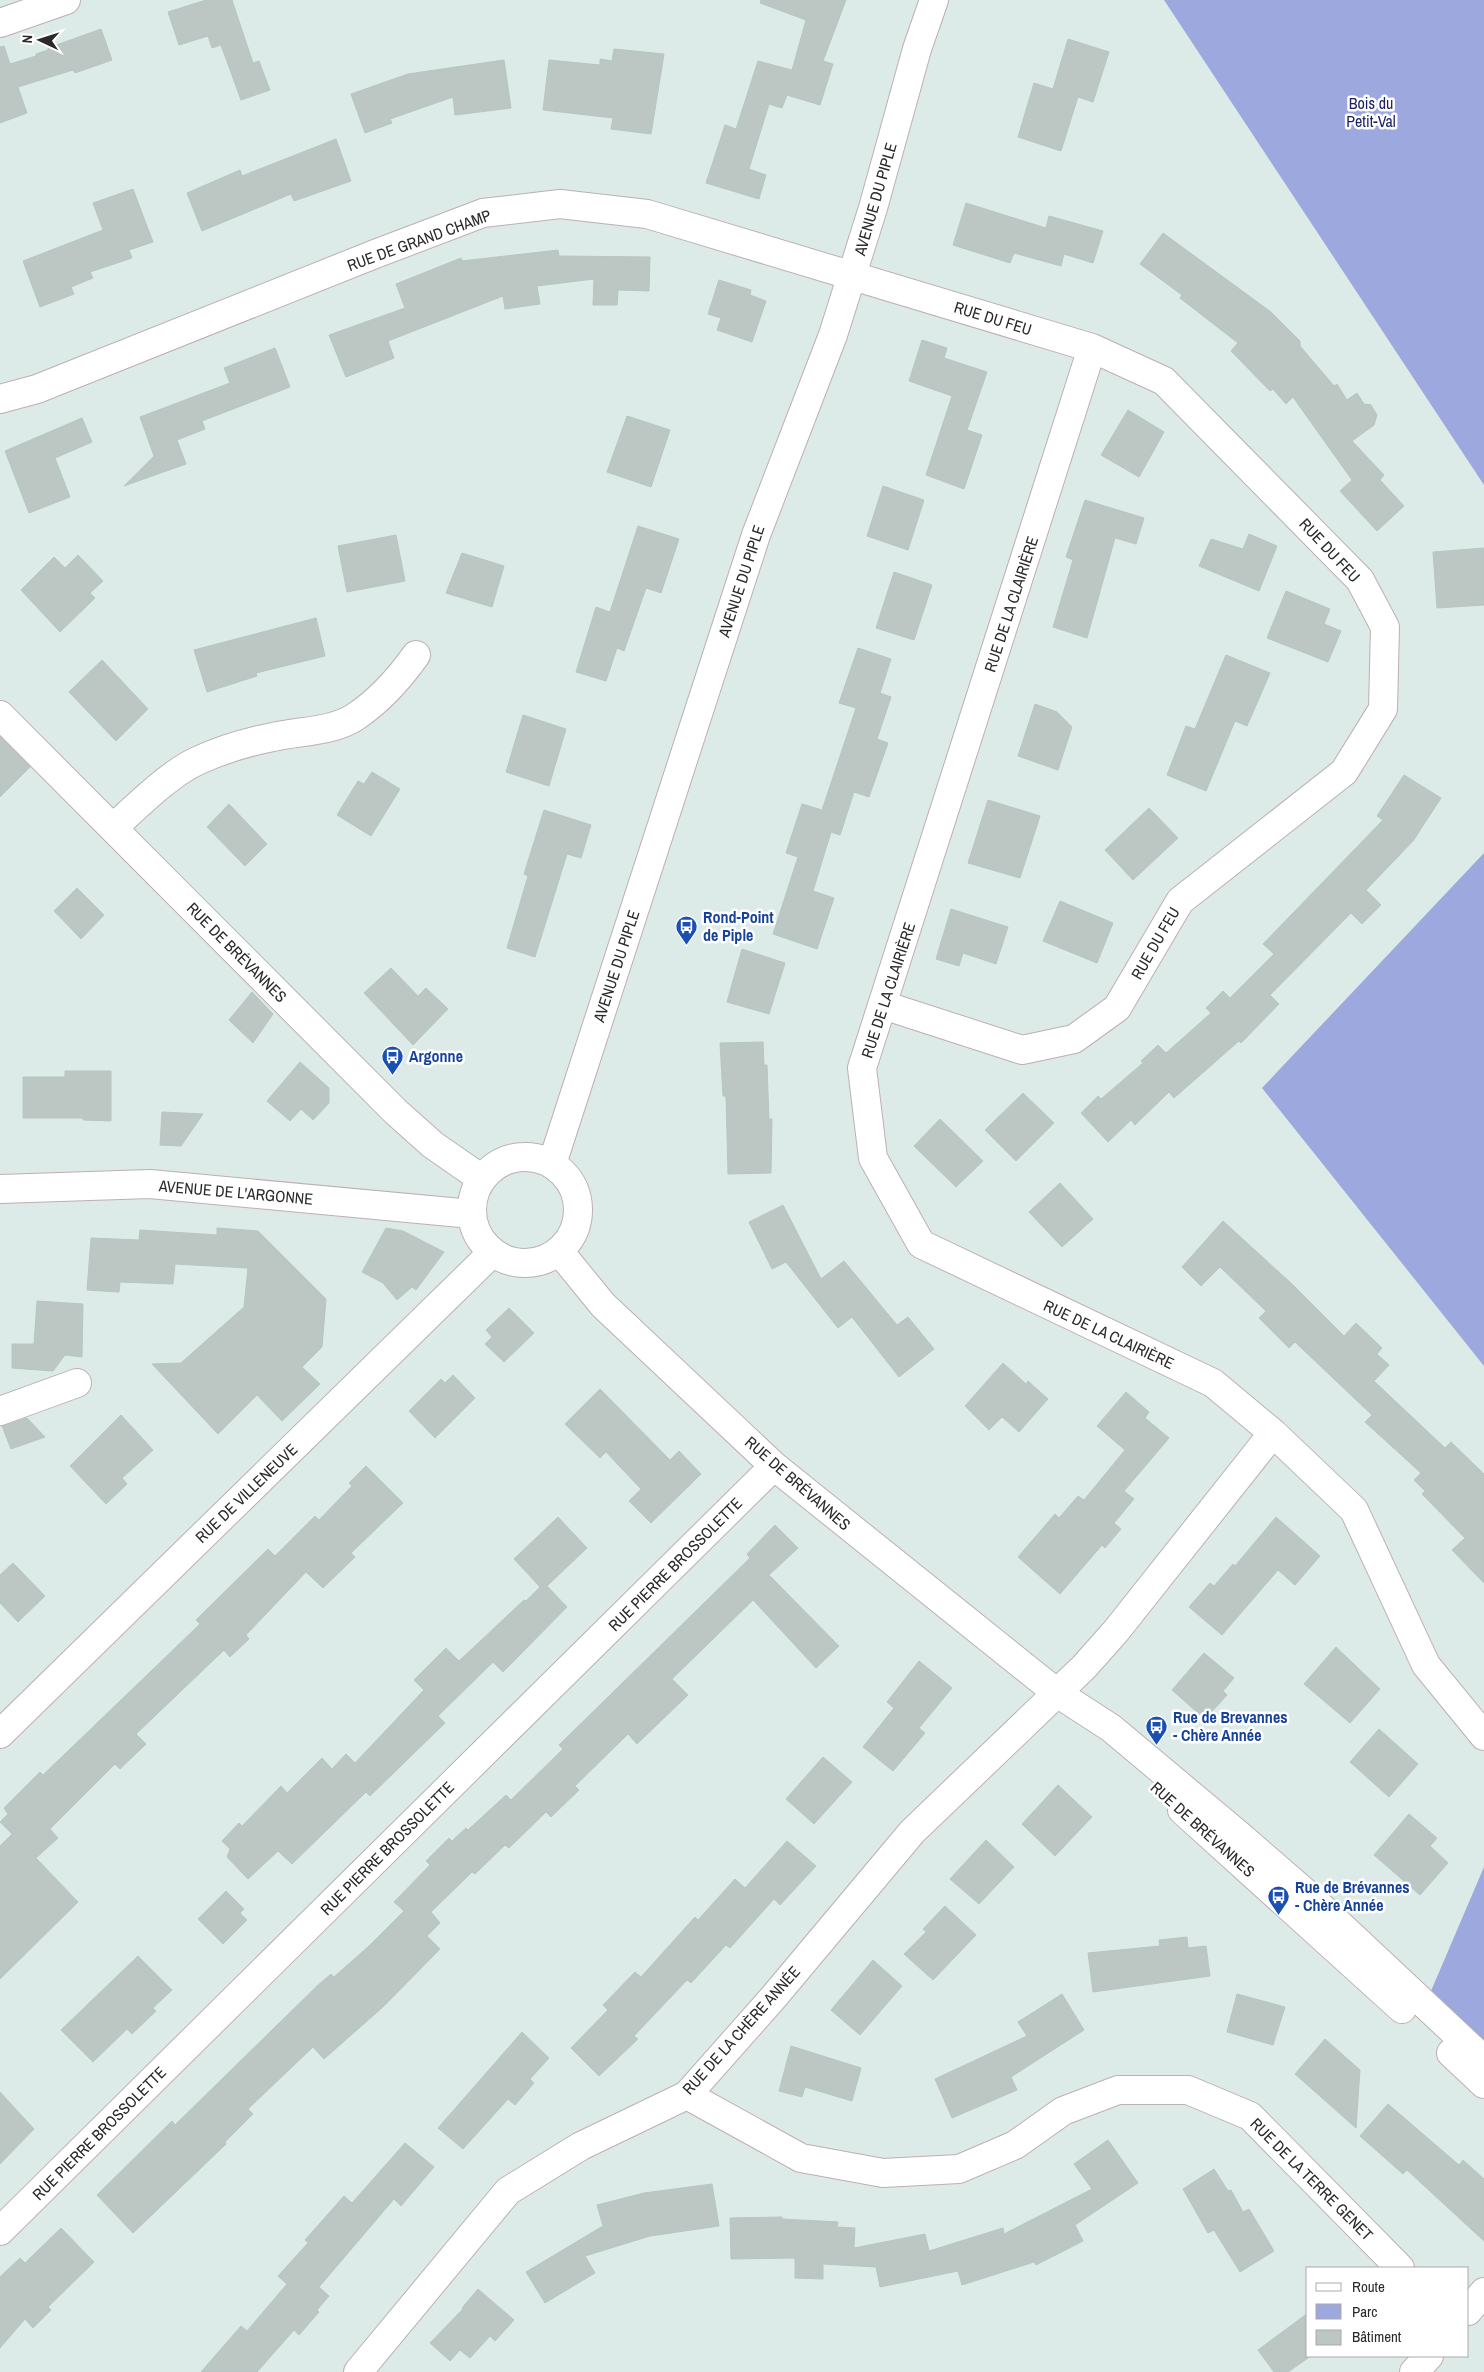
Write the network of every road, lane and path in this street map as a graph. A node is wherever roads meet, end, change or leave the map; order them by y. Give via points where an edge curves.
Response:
1 (66, 0) edge
2 (934, 0) edge
3 (0, 23) edge
4 (852, 276) junction
5 (1092, 348) junction
6 (0, 399) edge
7 (416, 655) dead end
8 (0, 715) edge
9 (113, 828) junction
10 (883, 1005) junction
11 (552, 1164) junction
12 (482, 1179) junction
13 (0, 1189) edge
14 (472, 1214) junction
15 (559, 1251) junction
16 (493, 1252) junction
17 (77, 1384) dead end
18 (0, 1411) edge
19 (1274, 1433) junction
20 (774, 1466) junction
21 (1057, 1694) junction
22 (0, 1734) edge
23 (1484, 1736) edge
24 (1484, 2060) edge
25 (1484, 2084) edge
26 (687, 2095) junction
27 (0, 2231) edge
28 (1399, 2267) edge
29 (1484, 2292) edge
30 (1469, 2310) edge
31 (1427, 2357) edge
32 (358, 2372) edge
33 (1414, 2372) edge

1 - 3 street
2 - 4 street, AVENUE DU PIPLE
4 - 5 street, RUE DU FEU
4 - 6 street, RUE DE GRAND CHAMP via 647,214 560,204 482,214 37,389
4 - 11 street, AVENUE DU PIPLE via 833,335 756,535
5 - 10 street, RUE DE LA CLAIRIÈRE
5 - 10 street, RUE DU FEU via 1164,381 1360,580 1385,627 1383,709 1344,772 1180,901 1117,1008 1074,1039 1022,1050
7 - 9 street via 399,679 353,718 314,732 274,736 236,746 195,762 147,796
8 - 9 street, RUE DE BRÉVANNES
9 - 12 street, RUE DE BRÉVANNES via 396,1112 433,1145
10 - 19 street, RUE DE LA CLAIRIÈRE via 862,1068 872,1158 921,1244 1213,1383
11 - 12 street via 526,1156 511,1158 497,1164
11 - 15 street via 567,1177 576,1192 578,1209 576,1226
12 - 14 street
13 - 14 street, AVENUE DE L'ARGONNE via 150,1184
14 - 16 street via 478,1233
15 - 16 street via 543,1260 528,1262 513,1262
15 - 20 street, RUE DE BRÉVANNES via 603,1306
16 - 22 street, RUE DE VILLENEUVE
17 - 18 street
19 - 21 street via 1116,1631
19 - 23 street, RUE DE LA CLAIRIÈRE via 1354,1510 1426,1665
20 - 21 street, RUE DE BRÉVANNES
20 - 27 street, RUE PIERRE BROSSOLETTE
21 - 24 street, RUE DE BRÉVANNES via 1106,1724 1240,1836 1308,1895
21 - 25 street, RUE DE BRÉVANNES via 1086,1727
21 - 26 street, RUE DE LA CHÈRE ANNÉE via 912,1832 772,2000
26 - 28 street, RUE DE LA TERRE GENET via 801,2158 883,2173 959,2169 1015,2145 1064,2111 1118,2090 1188,2090 1250,2116
26 - 32 street, RUE DE LA CHÈRE ANNÉE via 581,2146 508,2191
29 - 30 street
31 - 33 street

